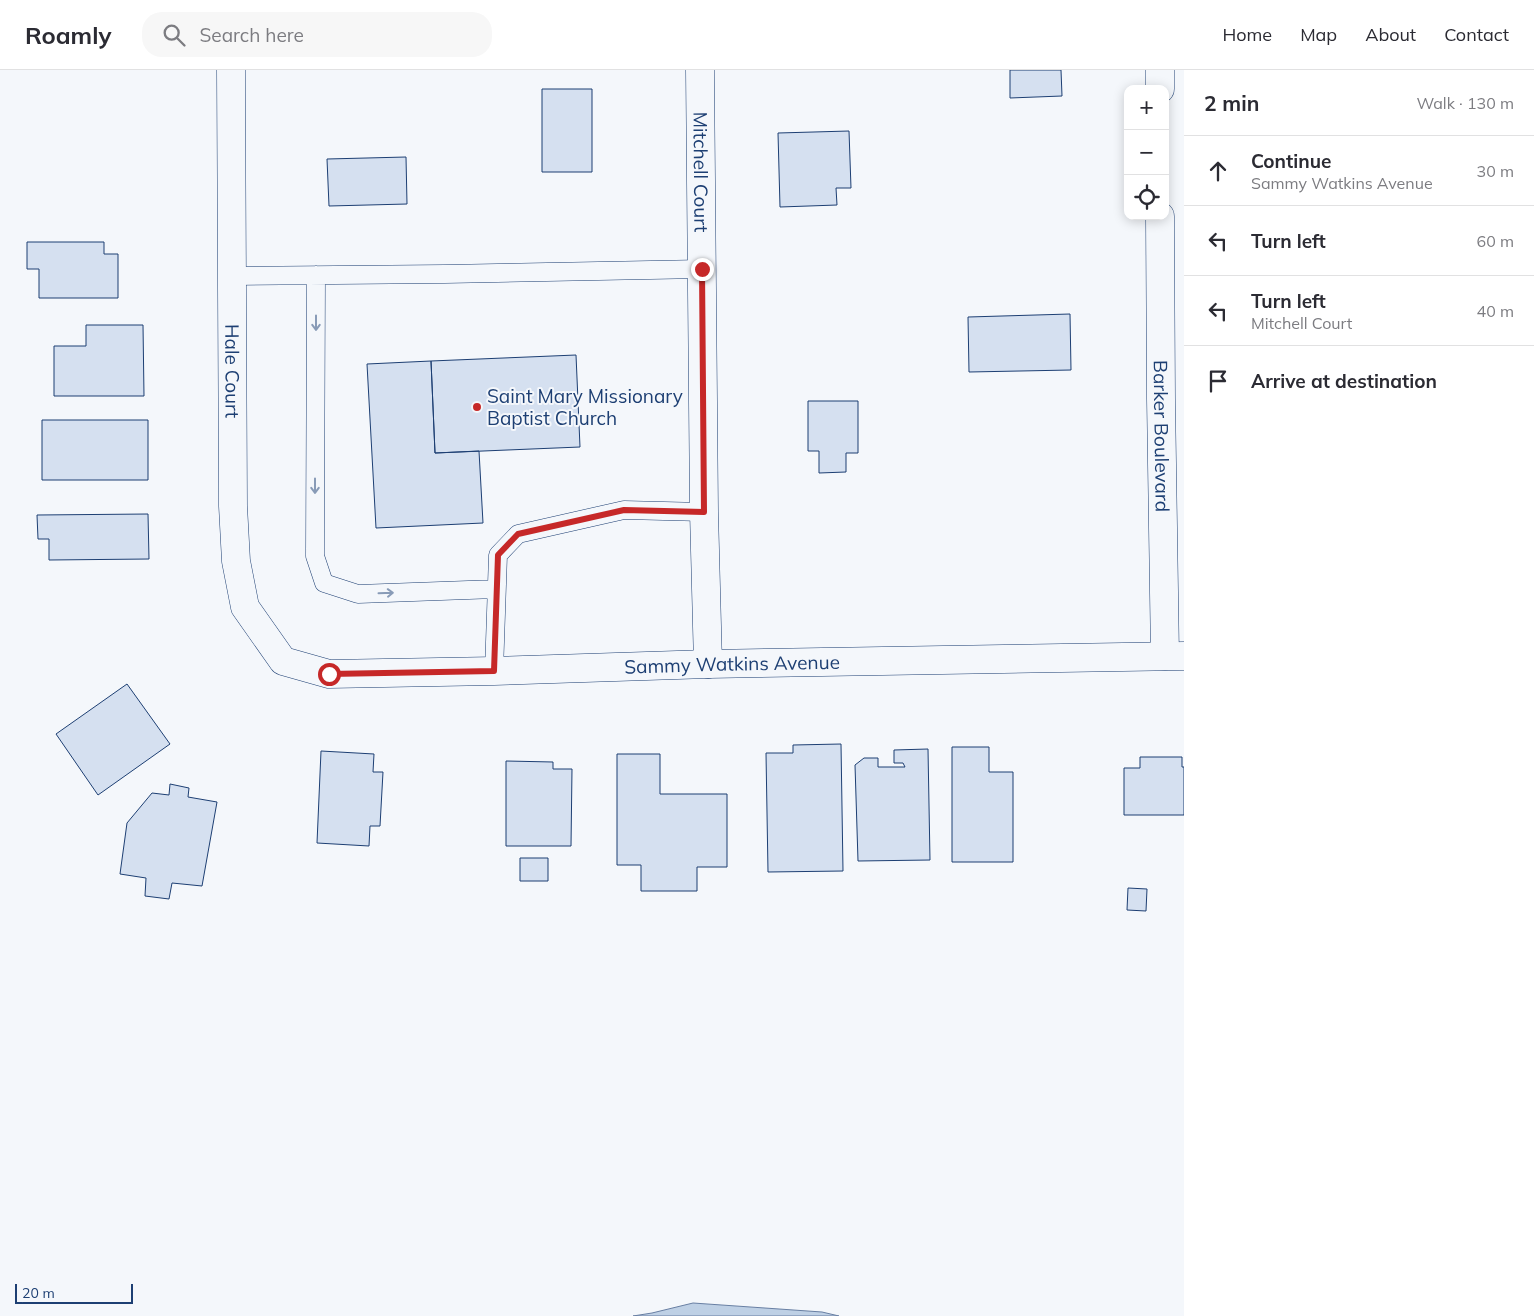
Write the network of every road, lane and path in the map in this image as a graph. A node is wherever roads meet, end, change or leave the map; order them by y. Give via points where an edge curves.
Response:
1 (231, 70) edge
2 (700, 70) edge
3 (1160, 70) edge
4 (1160, 85) edge
5 (1160, 220) edge
6 (702, 269) junction
7 (316, 274) junction
8 (232, 276) junction
9 (704, 512) junction
10 (496, 589) junction
11 (1175, 656) edge
12 (283, 661) joint
13 (708, 664) junction
14 (494, 671) junction

1 - 8 street, Hale Court
2 - 6 street, Mitchell Court
3 - 4 street
5 - 11 street, Barker Boulevard via 1161,399
6 - 7 lane
6 - 9 street, Mitchell Court
7 - 8 lane
7 -> 10 lane via 315,556 324,583 358,594
8 - 12 street, Hale Court via 236,561 245,607
9 - 10 lane via 624,510 518,534 498,555
9 - 13 street, Mitchell Court
10 - 14 lane
11 - 13 street, Sammy Watkins Avenue
12 - 14 street, Sammy Watkins Avenue via 329,674
13 - 14 street, Sammy Watkins Avenue

